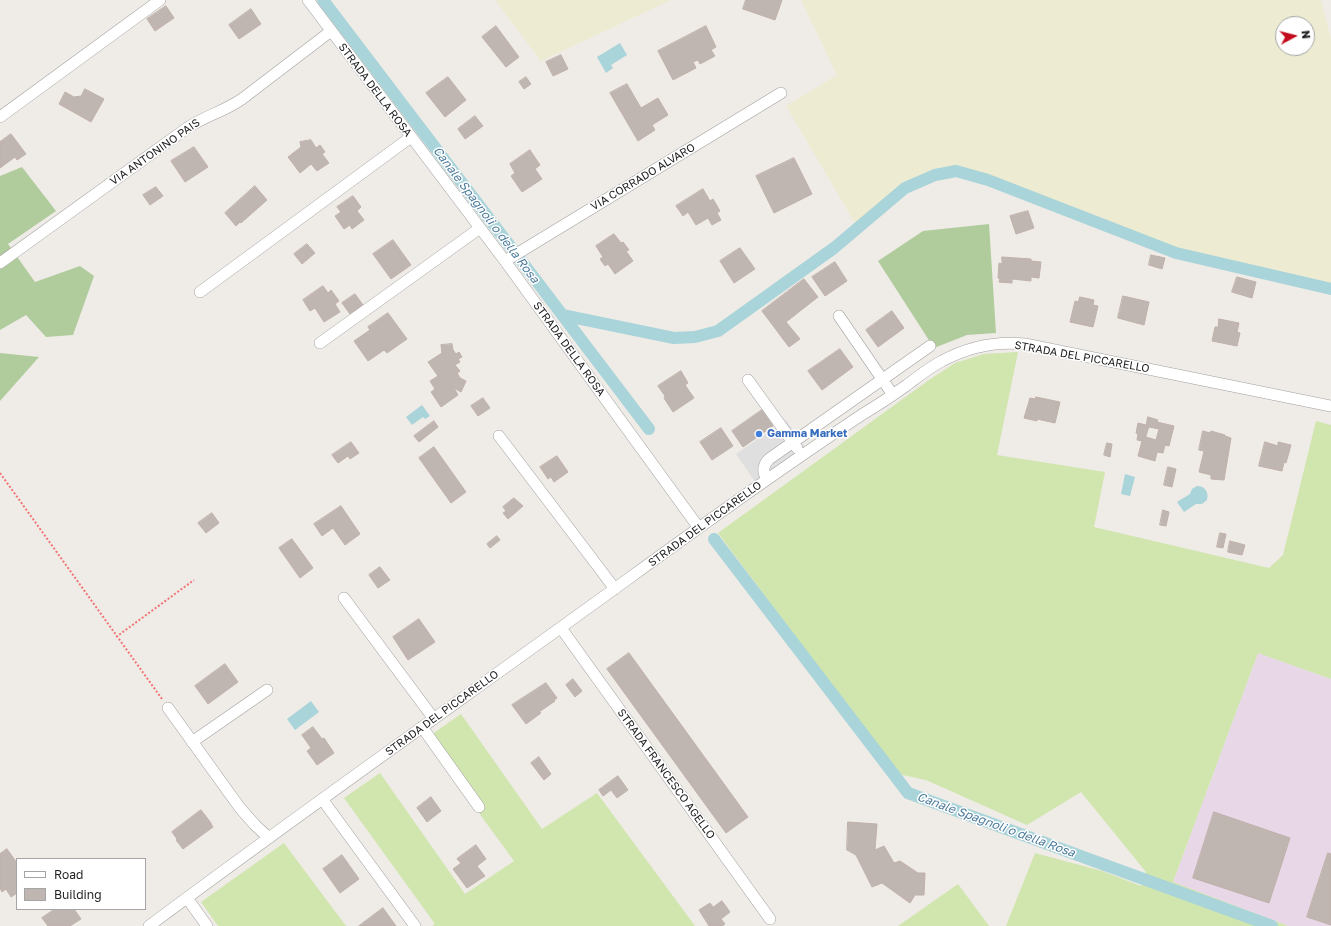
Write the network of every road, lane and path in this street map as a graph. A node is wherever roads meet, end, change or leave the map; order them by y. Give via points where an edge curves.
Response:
1 (160, 0) edge
2 (308, 0) edge
3 (331, 31) junction
4 (781, 93) dead end
5 (0, 117) edge
6 (411, 136) junction
7 (480, 228) junction
8 (505, 261) junction
9 (0, 263) edge
10 (200, 292) dead end
11 (839, 316) dead end
12 (320, 343) dead end
13 (930, 346) dead end
14 (882, 379) junction
15 (748, 380) dead end
16 (892, 395) junction
17 (1331, 406) edge
18 (500, 436) dead end
19 (793, 442) junction
20 (802, 455) junction
21 (0, 473) edge
22 (767, 479) junction
23 (699, 528) junction
24 (194, 580) dead end
25 (615, 589) junction
26 (344, 598) dead end
27 (561, 628) junction
28 (116, 637) junction
29 (267, 690) dead end
30 (168, 708) joint
31 (434, 719) junction
32 (422, 727) junction
33 (192, 742) junction
34 (322, 799) junction
35 (480, 807) dead end
36 (269, 838) junction
37 (187, 898) junction
38 (770, 919) dead end
39 (149, 926) edge
40 (207, 926) edge
41 (415, 926) edge

1 - 5 street
2 - 3 street, STRADA DELLA ROSA
3 - 6 street, STRADA DELLA ROSA
3 - 9 street, VIA ANTONINO PAIS via 242,99 187,128
4 - 8 street, VIA CORRADO ALVARO
6 - 7 street, STRADA DELLA ROSA
6 - 10 street
7 - 8 street, STRADA DELLA ROSA
7 - 12 street
8 - 23 street, STRADA DELLA ROSA
11 - 14 street
13 - 14 street
14 - 16 street
14 - 19 street
15 - 19 street
16 - 17 street, STRADA DEL PICCARELLO via 933,366 953,356 984,346 1012,344 1039,347
16 - 20 street, STRADA DEL PICCARELLO
18 - 25 street
19 - 20 street
19 - 22 street via 767,461 764,470
20 - 22 street, STRADA DEL PICCARELLO
21 - 28 path
22 - 23 street, STRADA DEL PICCARELLO
23 - 25 street, STRADA DEL PICCARELLO
24 - 28 path
25 - 27 street, STRADA DEL PICCARELLO
26 - 31 street
27 - 31 street, STRADA DEL PICCARELLO
27 - 38 street, STRADA FRANCESCO AGELLO
28 - 30 path
29 - 33 street
30 - 33 street
31 - 32 street, STRADA DEL PICCARELLO
32 - 34 street, STRADA DEL PICCARELLO
32 - 35 street
33 - 36 street via 240,808
34 - 36 street, STRADA DEL PICCARELLO
34 - 41 street
36 - 37 street, STRADA DEL PICCARELLO
37 - 39 street, STRADA DEL PICCARELLO
37 - 40 street

